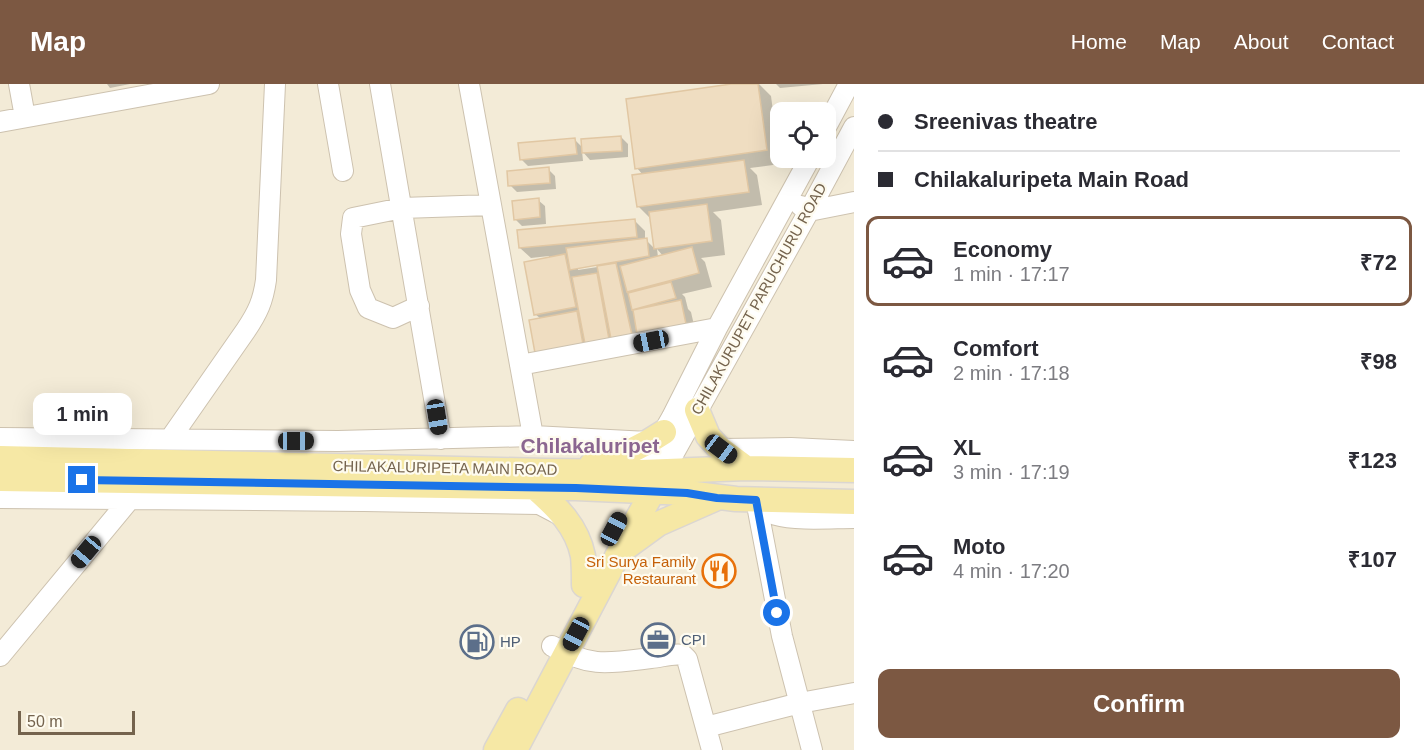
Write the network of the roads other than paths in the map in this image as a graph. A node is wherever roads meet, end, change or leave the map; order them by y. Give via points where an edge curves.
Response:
1 (20, 84) edge
2 (209, 84) edge
3 (275, 84) edge
4 (328, 84) edge
5 (380, 84) edge
6 (469, 84) edge
7 (849, 84) edge
8 (836, 108) edge
9 (26, 117) junction
10 (0, 122) edge
11 (854, 127) edge
12 (805, 168) edge
13 (343, 171) dead end
14 (788, 199) junction
15 (854, 202) edge
16 (491, 205) junction
17 (402, 208) junction
18 (809, 211) junction
19 (418, 306) junction
20 (717, 328) junction
21 (520, 365) junction
22 (697, 410) junction
23 (533, 436) junction
24 (656, 437) junction
25 (0, 438) edge
26 (441, 439) junction
27 (170, 440) junction
28 (721, 449) junction
29 (854, 451) edge
30 (0, 458) edge
31 (746, 468) junction
32 (854, 470) edge
33 (567, 471) junction
34 (0, 479) edge
35 (648, 481) junction
36 (534, 488) junction
37 (137, 491) junction
38 (0, 498) edge
39 (717, 498) junction
40 (754, 500) junction
41 (854, 502) edge
42 (565, 517) junction
43 (854, 518) edge
44 (618, 554) junction
45 (584, 585) junction
46 (559, 650) junction
47 (0, 656) edge
48 (854, 693) edge
49 (800, 703) junction
50 (706, 727) junction
51 (496, 750) edge
52 (515, 750) edge
53 (712, 750) edge
54 (812, 750) edge

1 - 9 street
2 - 9 street
3 - 27 street via 263,296 258,312
4 - 13 street
5 - 17 street
6 - 16 street
7 - 8 street
9 - 10 street
11 - 18 street, CHILAKURUPET PARUCHURU ROAD
12 - 14 street, CHILAKURUPET PARUCHURU ROAD
14 - 18 street
14 - 20 street, CHILAKURUPET PARUCHURU ROAD
15 - 18 street
16 - 17 street
16 - 21 street
17 - 19 street
17 - 19 street via 353,218 351,234 360,290 368,308 393,318
18 - 22 street, CHILAKURUPET PARUCHURU ROAD
19 - 26 street
20 - 21 street
20 - 24 street, CHILAKURUPET PARUCHURU ROAD
21 - 23 street
22 - 28 main road via 708,436
22 - 35 street, CHILAKURUPET PARUCHURU ROAD
23 - 24 street
23 - 26 street
24 - 33 main road via 621,456
24 - 35 street, CHILAKURUPET PARUCHURU ROAD
25 - 27 street
26 - 27 street
28 - 29 street
28 - 31 main road
30 - 33 main road, CHILAKALURIPETA MAIN ROAD
31 - 32 main road, CHILAKALURIPETA MAIN ROAD
31 - 35 main road, CHILAKALURIPETA MAIN ROAD
33 - 35 main road, CHILAKALURIPETA MAIN ROAD
34 - 37 main road, CHILAKALURIPETA MAIN ROAD
35 - 36 main road, CHILAKALURIPETA MAIN ROAD
35 - 39 main road, CHILAKALURIPETA MAIN ROAD
35 - 44 main road
35 - 45 main road
36 - 37 main road, CHILAKALURIPETA MAIN ROAD
36 - 42 main road
37 - 38 street
37 - 42 street via 539,504
37 - 47 street
39 - 40 main road, CHILAKALURIPETA MAIN ROAD
39 - 44 main road via 658,524
40 - 41 main road, CHILAKALURIPETA MAIN ROAD
40 - 43 street via 775,515
40 - 49 street
42 - 45 main road via 580,547
44 - 46 main road
45 - 46 main road
46 - 50 street via 597,663 683,655
46 - 51 main road
46 - 52 main road
48 - 49 street
49 - 50 street
49 - 54 street
50 - 53 street

